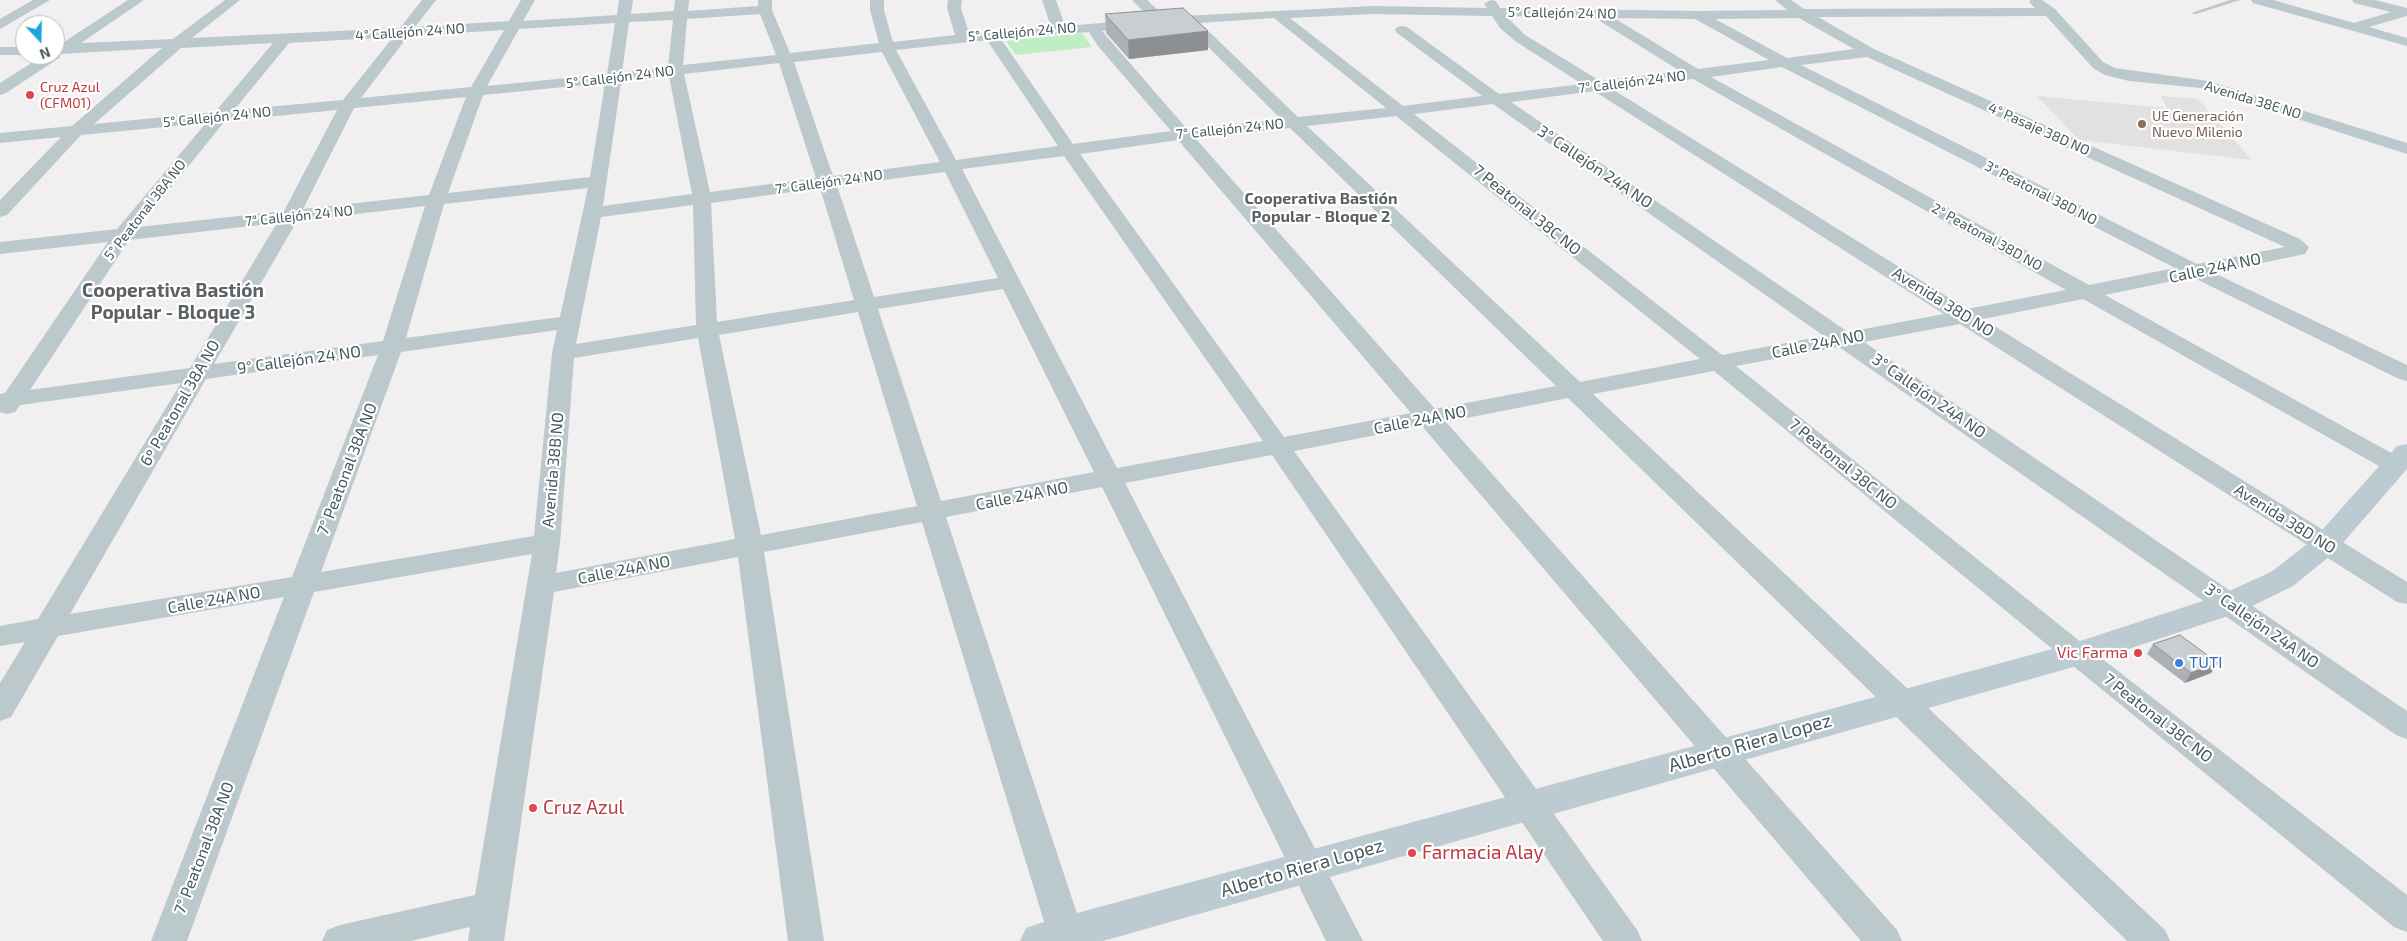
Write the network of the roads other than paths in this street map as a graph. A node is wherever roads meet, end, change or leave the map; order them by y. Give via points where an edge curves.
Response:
1 (43, 0) edge
2 (137, 0) edge
3 (233, 0) edge
4 (429, 0) edge
5 (528, 0) edge
6 (877, 0) edge
7 (955, 0) edge
8 (1050, 0) edge
9 (1139, 0) edge
10 (1228, 0) edge
11 (1586, 0) edge
12 (1681, 0) edge
13 (1782, 0) edge
14 (1876, 0) edge
15 (1967, 0) edge
16 (2033, 0) edge
17 (2237, 0) edge
18 (2258, 0) edge
19 (2359, 0) edge
20 (765, 5) edge
21 (1303, 6) edge
22 (1492, 6) edge
23 (681, 8) edge
24 (624, 9) edge
25 (1984, 11) junction
26 (1895, 12) junction
27 (2050, 12) junction
28 (2407, 12) edge
29 (2194, 13) dead end
30 (1276, 14) junction
31 (1404, 14) edge
32 (1599, 14) junction
33 (1802, 14) junction
34 (1698, 15) junction
35 (1234, 16) junction
36 (1189, 20) junction
37 (1162, 22) junction
38 (0, 25) edge
39 (514, 25) junction
40 (1092, 26) junction
41 (2354, 27) junction
42 (1059, 29) junction
43 (403, 32) junction
44 (991, 35) junction
45 (285, 38) junction
46 (963, 38) junction
47 (2407, 42) edge
48 (175, 45) junction
49 (65, 46) edge
50 (888, 47) junction
51 (15, 51) edge
52 (65, 51) edge
53 (0, 52) edge
54 (1869, 52) junction
55 (785, 58) junction
56 (1785, 63) junction
57 (37, 65) edge
58 (675, 70) junction
59 (1695, 74) junction
60 (613, 78) junction
61 (1598, 86) junction
62 (0, 90) edge
63 (476, 92) junction
64 (1497, 100) junction
65 (348, 104) junction
66 (1402, 111) junction
67 (218, 117) junction
68 (1293, 122) junction
69 (77, 130) junction
70 (1182, 135) junction
71 (0, 138) edge
72 (2407, 149) edge
73 (1068, 150) junction
74 (950, 164) junction
75 (597, 182) junction
76 (826, 183) junction
77 (702, 200) junction
78 (436, 201) junction
79 (0, 211) edge
80 (592, 213) junction
81 (290, 217) junction
82 (122, 235) junction
83 (0, 248) edge
84 (2298, 250) joint
85 (2198, 272) junction
86 (1009, 282) junction
87 (2087, 293) junction
88 (865, 305) junction
89 (1966, 316) junction
90 (569, 322) junction
91 (707, 329) junction
92 (1846, 339) junction
93 (392, 347) junction
94 (563, 353) junction
95 (1718, 363) junction
96 (196, 374) junction
97 (2407, 374) edge
98 (1577, 390) junction
99 (4, 406) edge
100 (1429, 418) junction
101 (1279, 447) junction
102 (2399, 468) edge
103 (1110, 479) junction
104 (931, 513) junction
105 (547, 542) junction
106 (2325, 545) junction
107 (750, 546) junction
108 (303, 584) junction
109 (541, 585) junction
110 (2407, 595) edge
111 (2229, 604) junction
112 (47, 628) junction
113 (0, 636) edge
114 (2077, 654) junction
115 (1902, 701) junction
116 (0, 709) edge
117 (2407, 727) edge
118 (1720, 752) junction
119 (1529, 805) junction
120 (1307, 867) junction
121 (2407, 916) edge
122 (489, 924) edge
123 (1058, 939) edge
124 (169, 941) edge
125 (340, 941) edge
126 (806, 941) edge
127 (1345, 941) edge
128 (1624, 941) edge
129 (1884, 941) edge
130 (2152, 941) edge

1 - 38 street
2 - 49 street
3 - 48 street
4 - 43 street, 6º Peatonal 38A NO
5 - 39 street, 7° Peatonal 38A NO
6 - 50 street
7 - 46 street via 954,8
8 - 42 street
9 - 37 street
10 - 35 street
11 - 32 street, 2° Peatonal 38D NO
12 - 34 street, 3° Peatonal 38D NO
13 - 33 street, 4° Pasaje 38D NO
14 - 26 street
15 - 25 street
16 - 27 street, Avenida 38E NO
17 - 29 lane
18 - 41 street
19 - 28 street
20 - 23 street, 4° Callejón 24 NO
20 - 55 street
21 - 30 street, 5° Callejón 24 NO
21 - 31 street, 5° Callejón 24 NO
22 - 31 street, 5° Callejón 24 NO
22 - 32 street, 5° Callejón 24 NO
22 - 61 street, Avenida 38D NO via 1520,38
23 - 24 street, 4° Callejón 24 NO
23 - 58 street
24 - 39 street, 4° Callejón 24 NO
24 - 60 street, Avenida 38B NO
25 - 26 street, 5° Callejón 24 NO
25 - 27 street, 5° Callejón 24 NO
26 - 33 street, 5° Callejón 24 NO
27 - 72 street, Avenida 38E NO via 2098,65 2110,72 2203,84
28 - 41 street
30 - 35 street, 5° Callejón 24 NO
30 - 66 street, 7 Peatonal 38C NO
31 - 64 street, 3° Callejón 24A NO
32 - 34 street, 5° Callejón 24 NO
32 - 59 street, 2° Peatonal 38D NO
33 - 34 street, 5° Callejón 24 NO
33 - 54 street, 4° Pasaje 38D NO
34 - 56 street, 3° Peatonal 38D NO
35 - 36 street, 5° Callejón 24 NO
36 - 37 street, 5° Callejón 24 NO
36 - 68 street
37 - 40 street, 5° Callejón 24 NO
39 - 43 street, 4° Callejón 24 NO
39 - 63 street, 7° Peatonal 38A NO
40 - 42 street, 5° Callejón 24 NO
40 - 70 street via 1102,43
41 - 47 street
42 - 44 street, 5° Callejón 24 NO
43 - 45 street, 4° Callejón 24 NO
43 - 65 street, 6º Peatonal 38A NO
44 - 46 street, 5° Callejón 24 NO
44 - 73 street
45 - 48 street, 4° Callejón 24 NO
45 - 67 street, 5° Peatonal 38A NO
46 - 50 street, 5° Callejón 24 NO
48 - 52 street, 4° Callejón 24 NO
48 - 69 street
50 - 55 street, 5° Callejón 24 NO
50 - 74 street
51 - 53 street
54 - 56 street, 7° Callejón 24 NO
54 - 84 street, 4° Pasaje 38D NO via 2293,243 2299,247
55 - 58 street, 5° Callejón 24 NO
55 - 76 street
56 - 59 street, 7° Callejón 24 NO
56 - 85 street, 3° Peatonal 38D NO
57 - 62 street
58 - 60 street, 5° Callejón 24 NO
58 - 77 street
59 - 61 street, 7° Callejón 24 NO
59 - 87 street, 2° Peatonal 38D NO
60 - 63 street, 5° Callejón 24 NO
60 - 75 street, Avenida 38B NO
61 - 64 street, 7° Callejón 24 NO
61 - 89 street, Avenida 38D NO
63 - 65 street, 5° Callejón 24 NO
63 - 78 street, 7° Peatonal 38A NO
64 - 66 street, 7° Callejón 24 NO
64 - 92 street, 3° Callejón 24A NO
65 - 67 street, 5° Callejón 24 NO
65 - 81 street, 6º Peatonal 38A NO
66 - 68 street, 7° Callejón 24 NO
66 - 95 street, 7 Peatonal 38C NO
67 - 69 street, 5° Callejón 24 NO
67 - 82 street, 5° Peatonal 38A NO
68 - 70 street, 7° Callejón 24 NO
68 - 98 street
69 - 71 street, 5° Callejón 24 NO
69 - 79 street
70 - 73 street, 7° Callejón 24 NO
70 - 100 street
73 - 74 street, 7° Callejón 24 NO
73 - 101 street
74 - 76 street, 7° Callejón 24 NO
74 - 86 street
75 - 78 street, 7° Callejón 24 NO
75 - 80 street, Avenida 38B NO
76 - 77 street, 7° Callejón 24 NO
76 - 88 street
77 - 80 street, 7° Callejón 24 NO
77 - 91 street
78 - 81 street, 7° Callejón 24 NO
78 - 93 street, 7° Peatonal 38A NO
80 - 90 street, Avenida 38B NO
81 - 82 street, 7° Callejón 24 NO
81 - 96 street, 6º Peatonal 38A NO
82 - 83 street, 7° Callejón 24 NO
82 - 99 street, 5° Peatonal 38A NO
84 - 85 street, Calle 24A NO
85 - 87 street, Calle 24A NO
85 - 97 street, 3° Peatonal 38D NO
86 - 88 street
86 - 103 street
87 - 89 street, Calle 24A NO
87 - 102 street, 2° Peatonal 38D NO
88 - 91 street
88 - 104 street
89 - 92 street, Calle 24A NO
89 - 106 street, Avenida 38D NO
90 - 93 street, 9° Callejón 24 NO
90 - 94 street, Avenida 38B NO
91 - 94 street
91 - 107 street
92 - 95 street, Calle 24A NO
92 - 111 street, 3° Callejón 24A NO
93 - 96 street, 9° Callejón 24 NO
93 - 108 street, 7° Peatonal 38A NO
94 - 105 street, Avenida 38B NO
95 - 98 street, Calle 24A NO
95 - 114 street, 7 Peatonal 38C NO
96 - 99 street, 9° Callejón 24 NO
96 - 112 street, 6º Peatonal 38A NO
98 - 100 street, Calle 24A NO
98 - 115 street
100 - 101 street, Calle 24A NO
100 - 118 street
101 - 103 street, Calle 24A NO
101 - 119 street
102 - 106 main road, Alberto Riera Lopez
103 - 104 street, Calle 24A NO
103 - 120 street
104 - 107 street, Calle 24A NO
104 - 123 street
105 - 108 street, Calle 24A NO
105 - 109 street, Avenida 38B NO
106 - 110 street, Avenida 38D NO
106 - 111 main road, Alberto Riera Lopez via 2282,579
107 - 109 street, Calle 24A NO
107 - 126 street
108 - 112 street, Calle 24A NO
108 - 124 street, 7° Peatonal 38A NO
109 - 122 street, Avenida 38B NO
111 - 114 main road, Alberto Riera Lopez
111 - 117 street, 3° Callejón 24A NO
112 - 113 street, Calle 24A NO
112 - 116 street, 6º Peatonal 38A NO
114 - 115 main road, Alberto Riera Lopez
114 - 121 street, 7 Peatonal 38C NO
115 - 118 main road, Alberto Riera Lopez
115 - 130 street
118 - 119 main road, Alberto Riera Lopez
118 - 129 street
119 - 120 main road, Alberto Riera Lopez
119 - 128 street
120 - 123 main road, Alberto Riera Lopez
120 - 127 street
122 - 125 street

